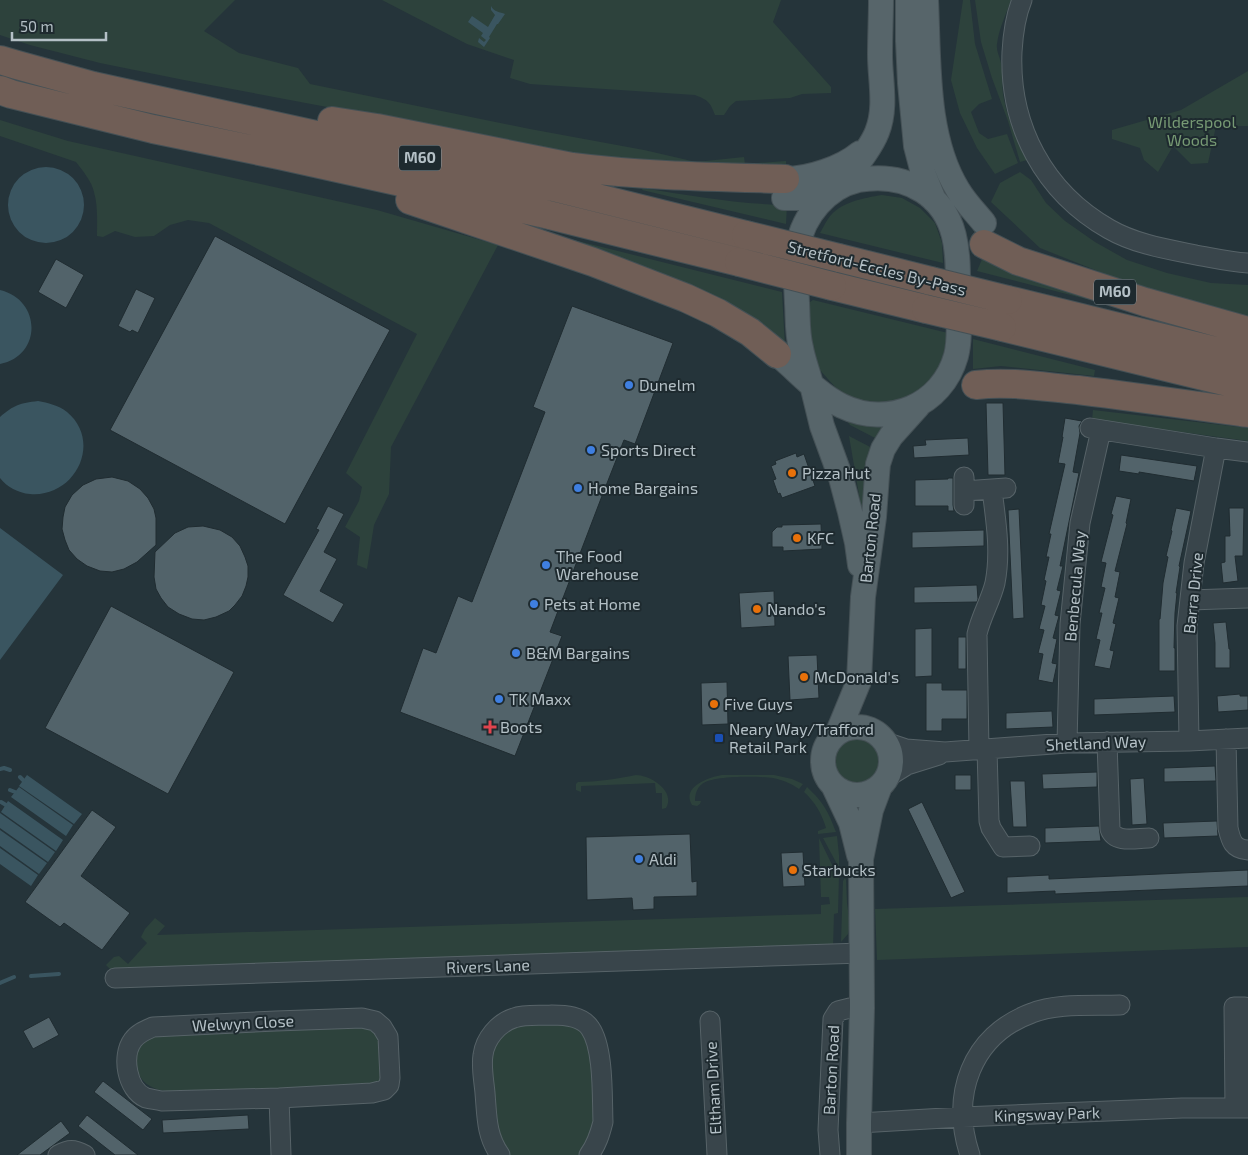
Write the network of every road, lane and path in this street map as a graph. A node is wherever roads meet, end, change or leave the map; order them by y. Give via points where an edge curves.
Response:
1 (881, 0) edge
2 (908, 0) edge
3 (926, 0) edge
4 (934, 0) edge
5 (1022, 0) edge
6 (0, 60) edge
7 (929, 74) junction
8 (93, 86) junction
9 (0, 90) edge
10 (872, 142) junction
11 (279, 155) junction
12 (784, 188) junction
13 (836, 189) junction
14 (941, 208) junction
15 (984, 233) junction
16 (1248, 263) edge
17 (1248, 331) edge
18 (777, 354) joint
19 (1248, 359) edge
20 (812, 385) junction
21 (976, 385) joint
22 (1248, 387) edge
23 (926, 400) junction
24 (1248, 413) edge
25 (1216, 448) junction
26 (1248, 452) edge
27 (964, 491) dead end
28 (863, 597) junction
29 (1248, 598) edge
30 (1190, 600) junction
31 (859, 681) junction
32 (838, 732) junction
33 (881, 738) junction
34 (1248, 738) edge
35 (1226, 739) junction
36 (1188, 740) junction
37 (1107, 742) junction
38 (1067, 743) junction
39 (983, 750) junction
40 (945, 752) junction
41 (883, 782) junction
42 (834, 787) junction
43 (1150, 838) dead end
44 (1030, 846) dead end
45 (1248, 850) edge
46 (860, 859) junction
47 (862, 953) junction
48 (115, 978) dead end
49 (1120, 1005) dead end
50 (862, 1008) junction
51 (710, 1021) dead end
52 (279, 1098) junction
53 (1244, 1108) edge
54 (962, 1117) junction
55 (858, 1124) junction
56 (58, 1155) edge
57 (85, 1155) edge
58 (281, 1155) edge
59 (500, 1155) edge
60 (589, 1155) edge
61 (717, 1155) edge
62 (830, 1155) edge
63 (860, 1155) edge
64 (970, 1155) edge

1 - 10 main road via 883,102 878,130
2 - 14 main road, Barton Road via 910,83 916,146 923,173
3 - 7 main road
4 - 7 main road
5 - 16 street via 1013,37 1013,91 1027,138 1045,171 1062,193 1090,217 1134,240
6 - 8 highway, M60
7 - 15 main road via 934,126 943,158
8 - 12 highway, M60 via 378,128 572,167 632,174 708,189
8 - 19 highway, Stretford-Eccles By-Pass / M60, bridge via 553,187
9 - 11 highway, M60 via 152,129
10 - 12 main road via 845,163
10 - 13 main road, Barton Road
11 - 18 highway, M60 via 593,262 686,298 750,332
11 - 22 highway, Stretford-Eccles By-Pass / M60, bridge via 541,213
12 - 13 main road via 801,198
13 - 14 main road via 868,178 898,180 928,194
13 - 20 main road, Barton Road via 816,207 798,244 798,332
14 - 15 main road
14 - 23 main road, Barton Road via 954,234 958,255 958,347 947,376
15 - 17 highway, M60 via 1018,261
18 - 20 main road
20 - 23 main road via 829,399 863,414 890,414
20 - 28 main road, Barton Road via 850,512
21 - 23 main road
21 - 24 highway via 1026,384
23 - 28 main road, Barton Road via 895,431 881,455
25 - 26 street, Benbecula Way
25 - 30 street, Barra Drive
25 - 38 street, Benbecula Way via 1094,429 1070,624
27 - 39 street via 999,489 995,583 978,634
28 - 31 main road, Barton Road
29 - 30 street
30 - 36 street, Barra Drive via 1187,626
31 - 32 main road, Barton Road
31 - 33 main road, Barton Road
32 - 33 main road via 858,727 868,729
32 - 42 main road via 831,738 822,758 823,769
33 - 40 street, Shetland Way via 906,749
33 - 41 main road via 891,760
34 - 35 street, Shetland Way
35 - 36 street, Shetland Way
35 - 45 street via 1228,828 1235,846
36 - 37 street, Shetland Way
37 - 38 street, Shetland Way
37 - 43 street via 1110,829 1116,837 1123,839
38 - 39 street, Shetland Way
39 - 40 street, Shetland Way
39 - 44 street via 991,828 1003,847
40 - 41 street, Shetland Way via 907,766
41 - 42 main road via 872,792 862,794 852,795
41 - 46 main road, Barton Road via 871,810
42 - 46 main road, Barton Road via 851,822
46 - 47 main road, Barton Road
47 - 48 street, Rivers Lane
47 - 50 main road, Barton Road
49 - 54 street via 1054,1007 1010,1023 995,1034 973,1063 966,1081
50 - 55 main road, Barton Road
50 - 62 street, Barton Road via 838,1011 833,1019 828,1130
51 - 61 street, Eltham Drive
52 - 52 street, Welwyn Close via 162,1101 145,1097 135,1088 128,1074 126,1060 129,1048 133,1040 153,1027 362,1018 375,1021 382,1027 388,1037 390,1078 384,1090
52 - 58 street
53 - 54 street, Kingsway Park
54 - 55 street, Kingsway Park
54 - 64 street
55 - 63 main road, Barton Road
56 - 57 street via 65,1150
59 - 60 street via 487,1123 485,1045 493,1033 513,1018 565,1015 590,1027 600,1054 603,1122 596,1145

